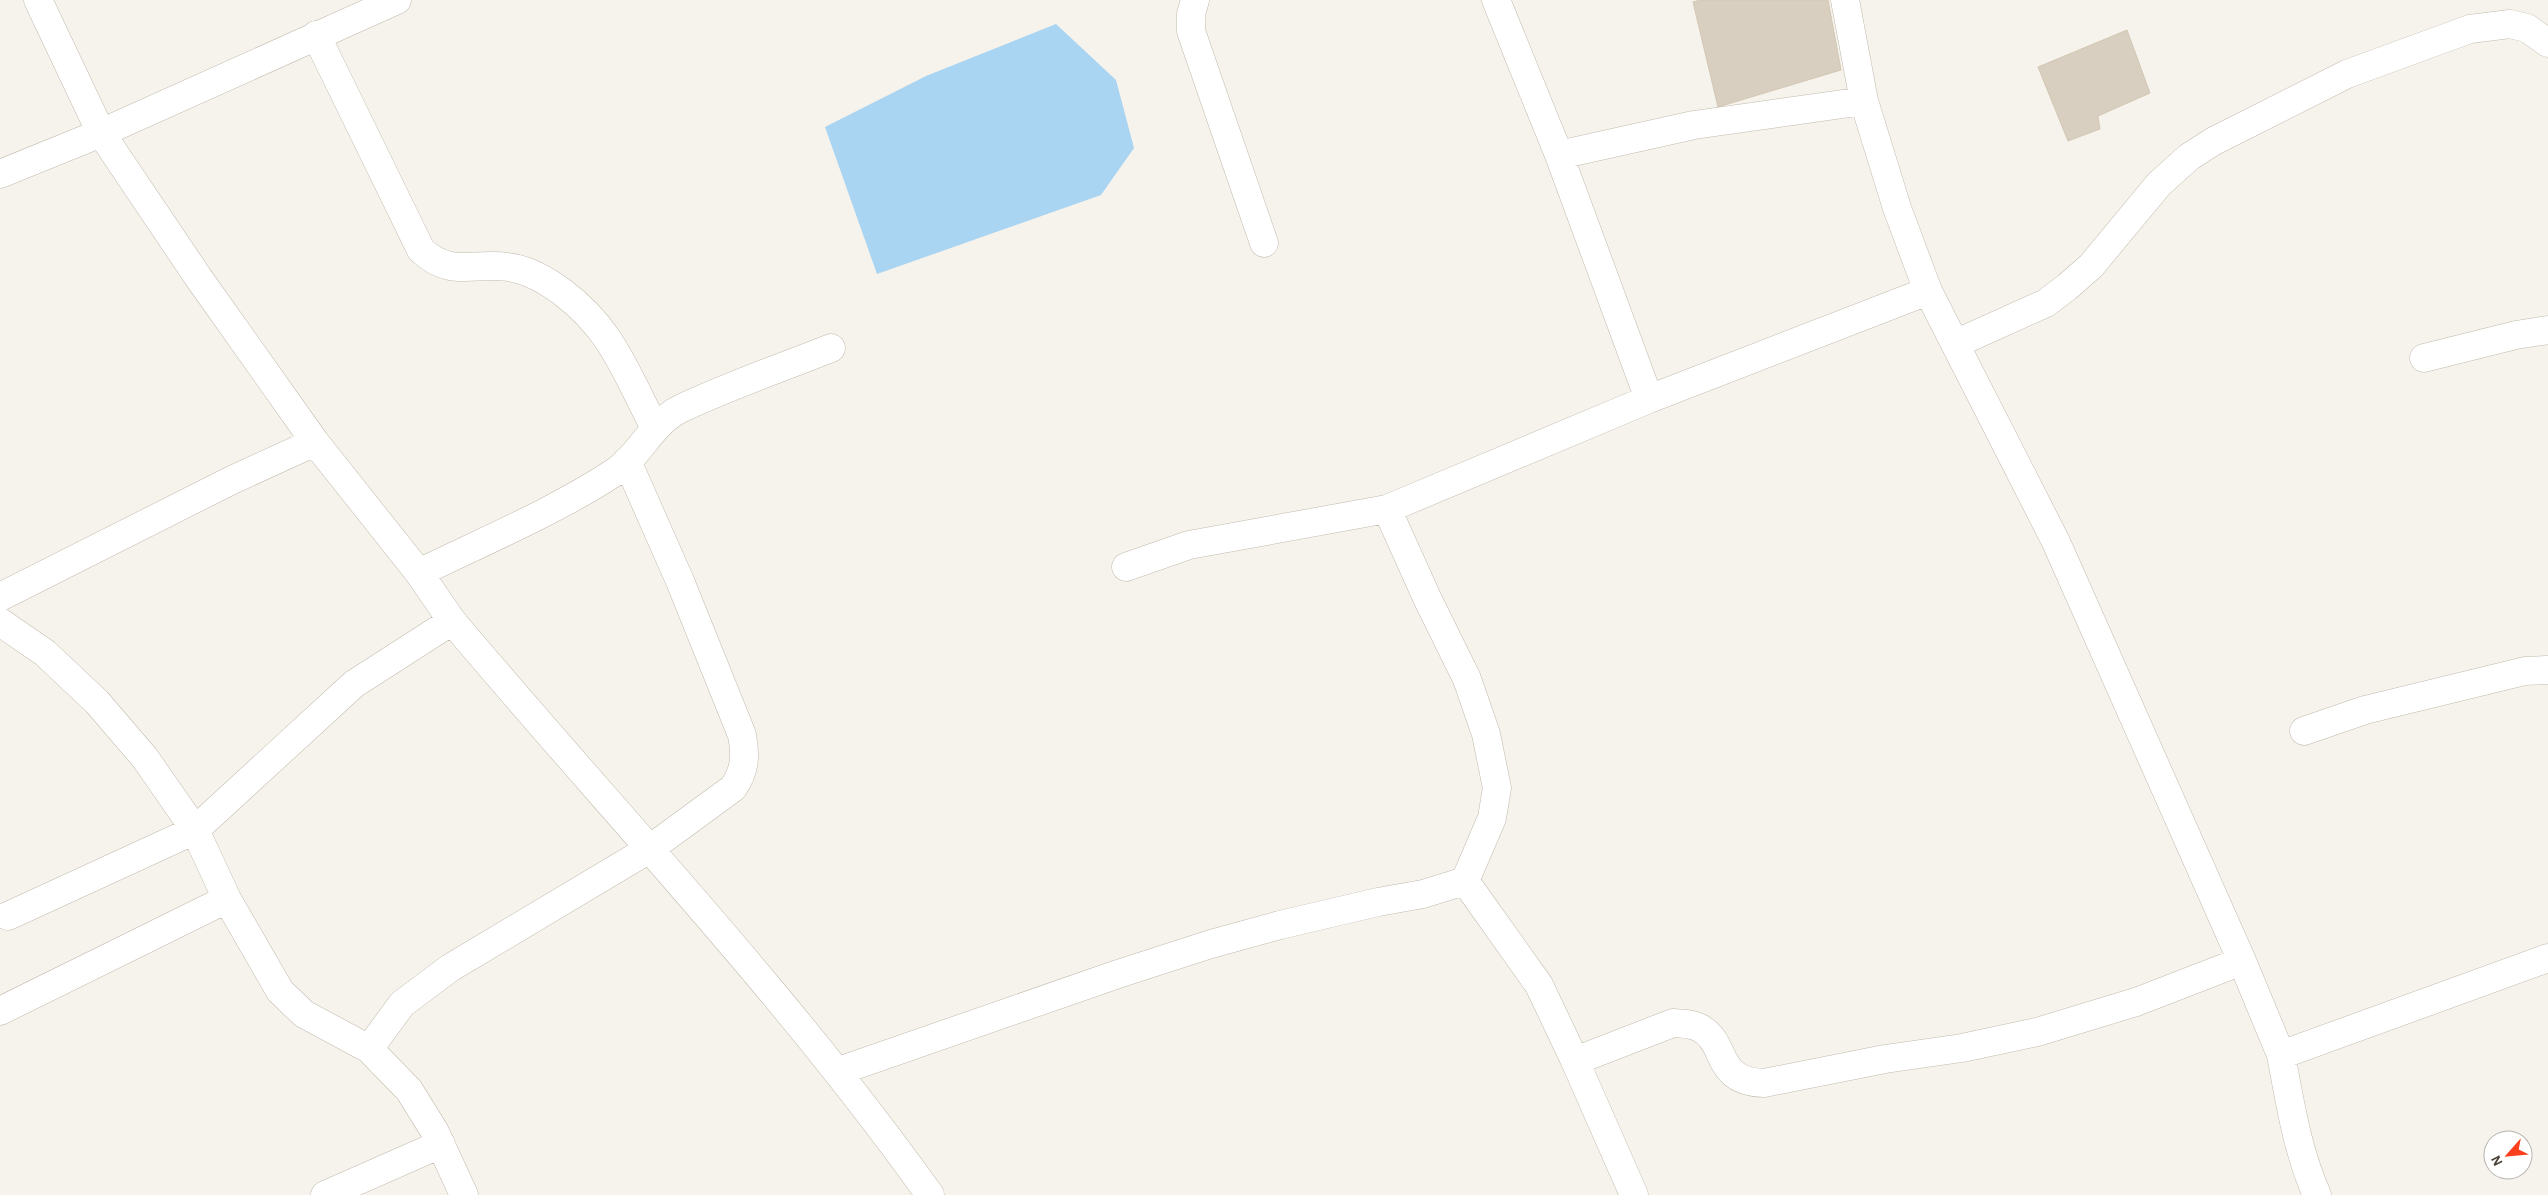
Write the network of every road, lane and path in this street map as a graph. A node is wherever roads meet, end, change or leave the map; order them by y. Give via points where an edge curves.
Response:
1 (38, 0) edge
2 (397, 0) edge
3 (1195, 0) edge
4 (1496, 0) edge
5 (1845, 0) edge
6 (316, 35) junction
7 (2548, 42) edge
8 (1864, 101) junction
9 (101, 134) junction
10 (1559, 156) junction
11 (0, 174) edge
12 (1264, 243) dead end
13 (1928, 291) junction
14 (2548, 330) edge
15 (1955, 344) junction
16 (831, 348) dead end
17 (2424, 358) dead end
18 (1649, 399) junction
19 (655, 428) junction
20 (315, 442) junction
21 (628, 461) junction
22 (1387, 509) junction
23 (1126, 566) dead end
24 (419, 574) junction
25 (0, 596) edge
26 (452, 621) junction
27 (0, 622) edge
28 (2548, 670) edge
29 (2304, 731) dead end
30 (195, 830) junction
31 (650, 848) junction
32 (1465, 880) junction
33 (228, 899) junction
34 (8, 916) dead end
35 (2548, 958) edge
36 (2242, 961) junction
37 (0, 1010) edge
38 (370, 1049) junction
39 (2281, 1055) junction
40 (1576, 1061) junction
41 (839, 1071) junction
42 (441, 1144) junction
43 (325, 1195) edge
44 (464, 1195) edge
45 (930, 1195) edge
46 (1634, 1195) edge
47 (2317, 1195) edge

1 - 9 street
2 - 6 street
3 - 12 street via 1191,31
4 - 10 street
5 - 8 street
6 - 9 street
6 - 19 street via 421,250 444,266 508,267 530,273 555,288 581,308 606,337
7 - 15 street via 2527,28 2510,24 2470,28 2347,74 2214,141 2189,157 2159,184 2092,266 2067,287 2046,303
8 - 10 street via 1694,125
8 - 13 street via 1897,208
9 - 11 street
9 - 20 street
10 - 18 street
13 - 15 street
13 - 18 street
14 - 17 street
15 - 36 street via 2056,542
16 - 19 street via 678,410
18 - 22 street
19 - 21 street
20 - 24 street
20 - 25 street
21 - 24 street via 579,494
21 - 31 street via 680,581 742,735 745,750 741,776 733,788
22 - 23 street via 1189,545
22 - 32 street via 1467,679 1486,734 1497,788 1492,818
24 - 26 street
26 - 30 street via 354,684
26 - 31 street
27 - 30 street via 45,653 98,702 145,758
28 - 29 street via 2525,671 2365,710
30 - 33 street
30 - 34 street
31 - 38 street via 430,982 402,1004
31 - 41 street
32 - 40 street via 1539,985
32 - 41 street via 1423,894 1280,925 1211,944
33 - 37 street
33 - 38 street via 280,991 304,1014
35 - 39 street
36 - 39 street
36 - 40 street via 2136,1002 2037,1032 1764,1083 1750,1082 1726,1068 1712,1039 1702,1029 1690,1024 1673,1023
38 - 42 street via 409,1090
39 - 47 street via 2294,1127
40 - 46 street
41 - 45 street
42 - 43 street
42 - 44 street

